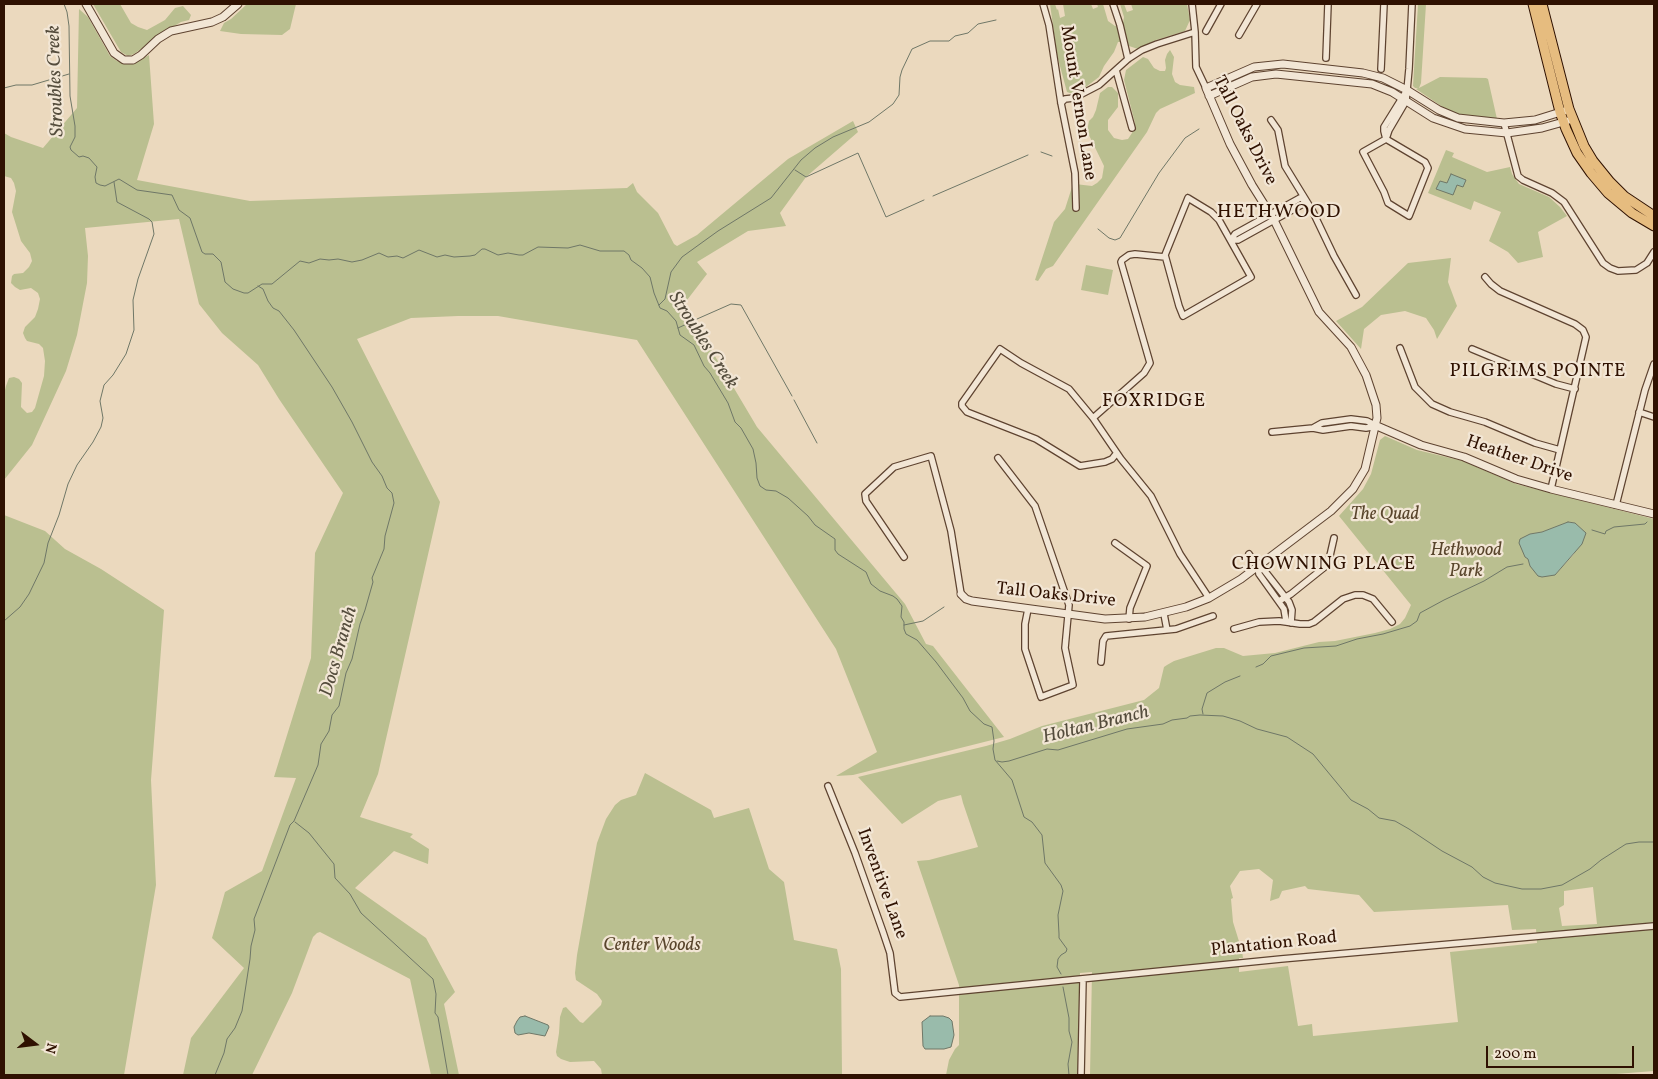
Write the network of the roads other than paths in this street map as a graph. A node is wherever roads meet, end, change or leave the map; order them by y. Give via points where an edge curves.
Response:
1 (86, 4) edge
2 (238, 4) edge
3 (1043, 4) edge
4 (1113, 4) edge
5 (1192, 4) edge
6 (1221, 4) edge
7 (1257, 4) edge
8 (1328, 4) edge
9 (1384, 4) edge
10 (1412, 4) edge
11 (1533, 4) edge
12 (1542, 4) edge
13 (1206, 31) dead end
14 (1195, 32) junction
15 (1239, 35) dead end
16 (1326, 58) dead end
17 (1128, 59) junction
18 (1381, 69) dead end
19 (1116, 70) junction
20 (1206, 88) junction
21 (1407, 90) junction
22 (1209, 96) junction
23 (1403, 100) junction
24 (1061, 103) junction
25 (1565, 111) junction
26 (1271, 120) dead end
27 (1568, 120) junction
28 (1504, 123) junction
29 (1132, 128) dead end
30 (1507, 133) junction
31 (1386, 139) junction
32 (1305, 199) junction
33 (1076, 208) dead end
34 (1654, 216) edge
35 (1272, 217) junction
36 (1654, 226) edge
37 (1231, 240) junction
38 (1654, 252) edge
39 (1165, 257) junction
40 (1485, 277) dead end
41 (1356, 295) dead end
42 (1400, 348) dead end
43 (1472, 349) dead end
44 (1654, 364) edge
45 (1575, 389) junction
46 (1640, 412) junction
47 (1654, 417) edge
48 (1093, 418) junction
49 (1377, 426) junction
50 (1272, 432) dead end
51 (1560, 450) junction
52 (1116, 454) junction
53 (998, 458) dead end
54 (1550, 489) junction
55 (1616, 505) junction
56 (1654, 514) edge
57 (1334, 538) dead end
58 (1115, 543) dead end
59 (1249, 554) dead end
60 (904, 557) dead end
61 (1258, 566) junction
62 (961, 594) joint
63 (1209, 598) junction
64 (1282, 599) junction
65 (1028, 609) junction
66 (1164, 614) junction
67 (1069, 615) junction
68 (1213, 616) dead end
69 (1129, 619) junction
70 (1288, 622) junction
71 (1392, 622) dead end
72 (1234, 629) dead end
73 (1167, 630) junction
74 (1101, 662) dead end
75 (828, 786) dead end
76 (1654, 926) edge
77 (1083, 979) junction
78 (896, 995) joint
79 (1081, 1075) edge

1 - 2 street via 114,53 124,60 133,60 171,31 212,22
3 - 24 street, Mount Vernon Lane
4 - 17 street
5 - 14 street, Tall Oaks Drive
6 - 13 street
7 - 15 street
8 - 16 street
9 - 18 street
10 - 21 street
11 - 25 main road
12 - 25 main road
14 - 17 street via 1151,46
14 - 20 street, Tall Oaks Drive via 1196,67
17 - 19 street
19 - 24 street via 1099,85
19 - 29 street
20 - 21 street via 1254,67 1283,64 1363,73 1383,78
20 - 22 street, Tall Oaks Drive
21 - 23 street
21 - 28 street via 1458,118
22 - 23 street via 1252,77 1276,74 1372,84
22 - 35 street, Tall Oaks Drive via 1230,144
23 - 30 street via 1455,127
23 - 31 street
24 - 33 street, Mount Vernon Lane via 1075,173
25 - 27 main road
25 - 28 street via 1535,120
26 - 32 street via 1278,130 1286,166
27 - 30 street
27 - 34 main road via 1605,176 1624,196
27 - 36 main road via 1577,153 1600,184 1621,205
28 - 30 street
30 - 38 street via 1517,174 1564,202 1603,264 1618,271 1636,270 1647,263
31 - 31 street via 1363,152 1388,203 1409,216 1428,168 1424,162
32 - 35 street via 1303,204
32 - 41 street
35 - 37 street via 1238,240
35 - 49 street, Tall Oaks Drive via 1319,312 1360,362 1376,405
37 - 39 street via 1213,214 1188,198
37 - 39 street via 1251,276 1183,316
39 - 48 street via 1135,254 1121,262 1150,363 1144,373
40 - 45 street via 1500,291 1568,320 1583,330 1586,339
42 - 51 street via 1414,387 1432,404
43 - 45 street
44 - 46 street
45 - 51 street
46 - 47 street
46 - 55 street
48 - 52 street
48 - 52 street via 1069,389 1000,349 962,403 967,412 1036,439 1080,466 1105,462
49 - 50 street, Heather Drive
49 - 54 street, Heather Drive via 1421,445 1464,457
49 - 61 street, Tall Oaks Drive via 1365,469 1353,489 1330,511
51 - 54 street
52 - 63 street via 1151,496 1180,554
53 - 67 street via 1035,506 1069,605
54 - 55 street, Heather Drive
55 - 56 street, Heather Drive
57 - 64 street via 1326,566
58 - 69 street via 1147,566 1130,608
59 - 61 street
60 - 62 street via 866,501 865,494 894,467 931,456 950,531
61 - 63 street, Tall Oaks Drive
61 - 64 street via 1259,574
62 - 65 street, Tall Oaks Drive via 972,601
63 - 66 street, Tall Oaks Drive
64 - 70 street
65 - 67 street, Tall Oaks Drive
65 - 67 street via 1025,649 1041,697 1073,685 1065,648
66 - 69 street, Tall Oaks Drive
66 - 73 street
67 - 69 street, Tall Oaks Drive
68 - 73 street
70 - 71 street via 1305,625 1314,622 1348,596 1363,595 1373,599
70 - 72 street via 1260,622
73 - 74 street via 1106,636
75 - 78 street, Inventive Lane via 884,932
76 - 77 street, Plantation Road
77 - 78 street, Plantation Road
77 - 79 street

